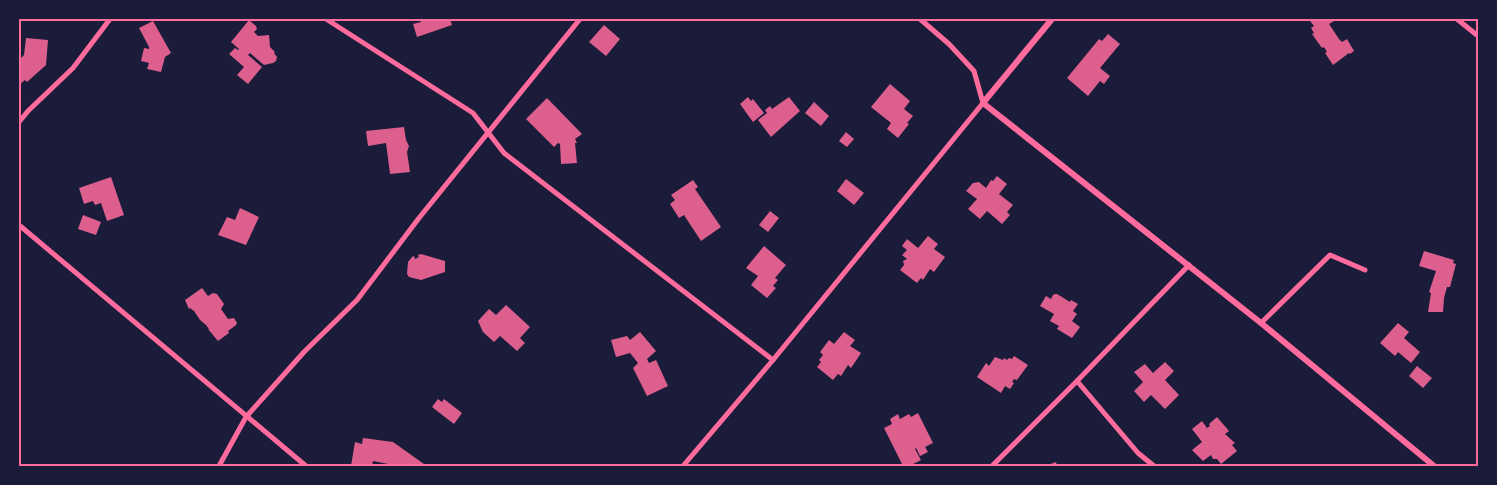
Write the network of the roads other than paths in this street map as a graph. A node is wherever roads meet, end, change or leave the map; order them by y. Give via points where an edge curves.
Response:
1 (110, 19) edge
2 (326, 19) edge
3 (580, 19) edge
4 (920, 19) edge
5 (1052, 19) edge
6 (1457, 19) edge
7 (1478, 36) edge
8 (983, 103) junction
9 (19, 122) edge
10 (488, 134) junction
11 (19, 225) edge
12 (1188, 266) junction
13 (1365, 270) dead end
14 (1261, 323) junction
15 (774, 360) junction
16 (1077, 381) junction
17 (246, 417) junction
18 (219, 466) edge
19 (306, 466) edge
20 (683, 466) edge
21 (992, 466) edge
22 (1154, 466) edge
23 (1434, 466) edge

1 - 9 street via 73,68
2 - 10 street via 473,113
3 - 10 street
4 - 8 street via 974,71
5 - 8 street
6 - 7 street
8 - 12 street
8 - 15 street
10 - 15 street via 504,153
10 - 17 street via 357,300 304,352
11 - 17 street
12 - 14 street
12 - 16 street
13 - 14 street via 1330,255
14 - 23 street
15 - 20 street
16 - 21 street
16 - 22 street via 1138,453
17 - 18 street
17 - 19 street

